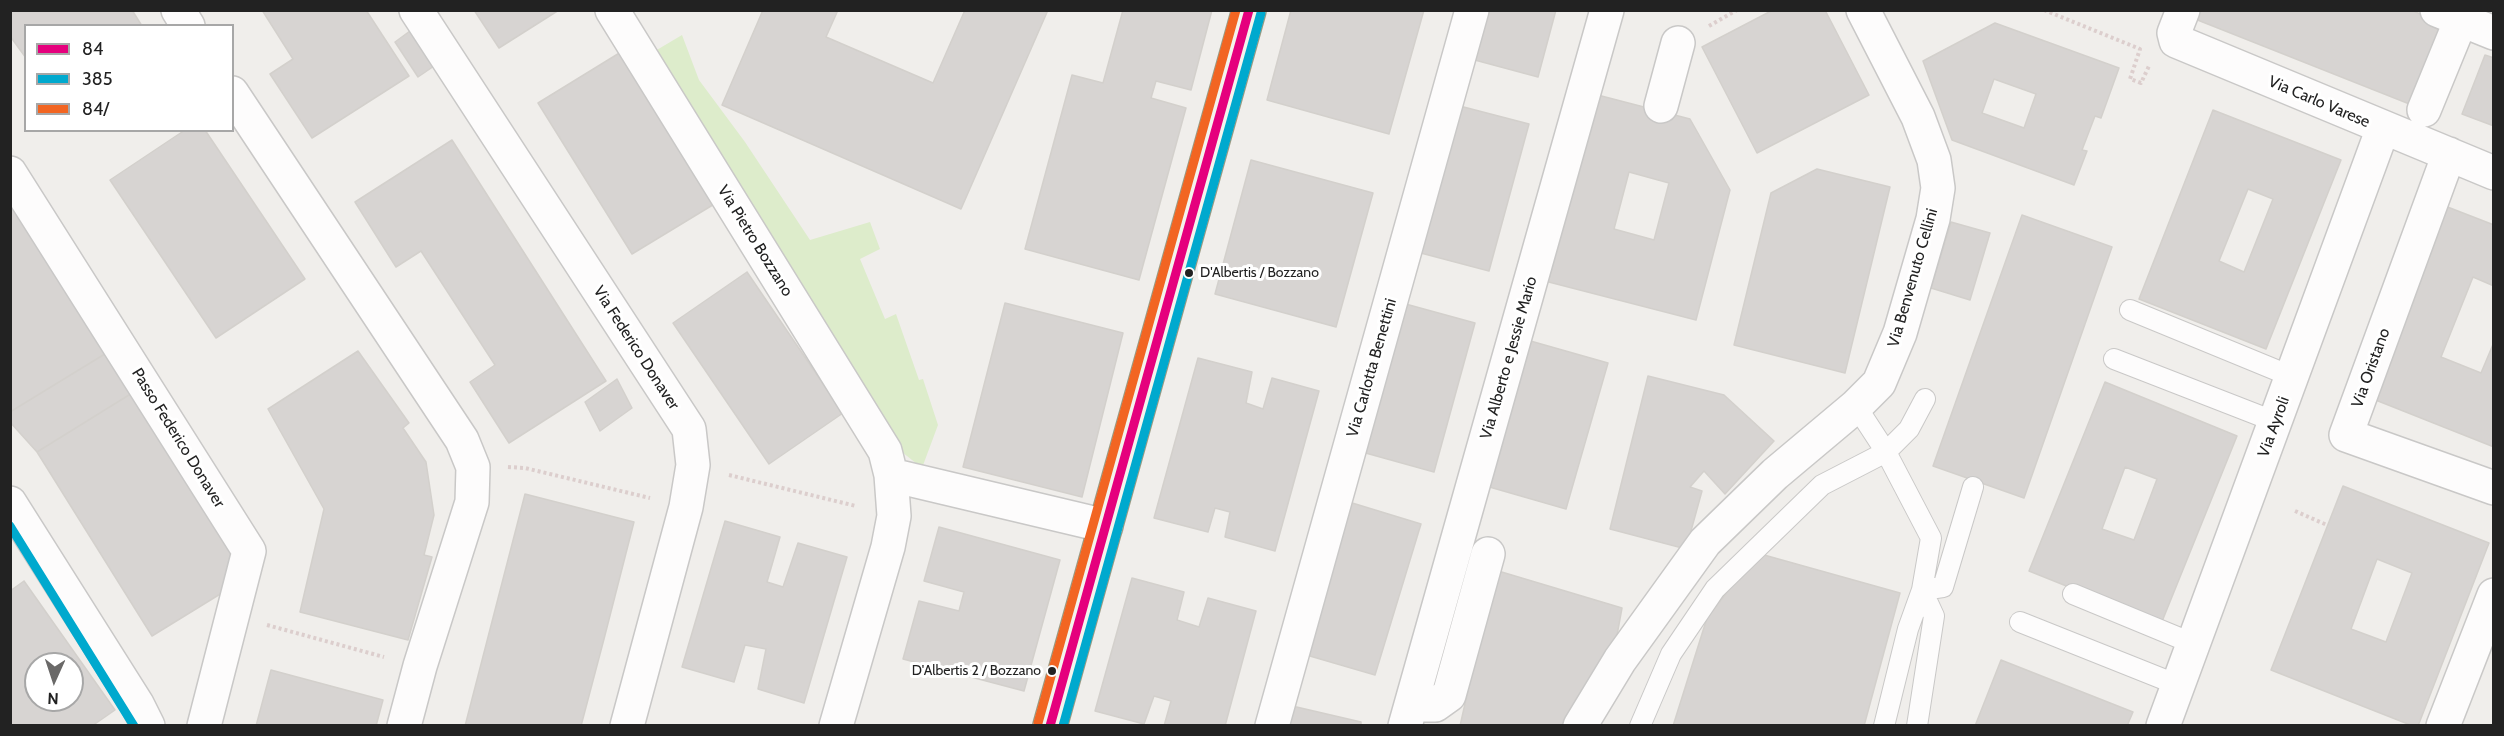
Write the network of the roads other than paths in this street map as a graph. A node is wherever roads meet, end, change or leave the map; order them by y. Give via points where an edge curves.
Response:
1 (178, 10) edge
2 (416, 10) edge
3 (612, 10) edge
4 (1249, 10) edge
5 (1472, 10) edge
6 (1607, 10) edge
7 (2183, 10) edge
8 (1875, 14) edge
9 (2455, 14) edge
10 (187, 24) edge
11 (2493, 33) edge
12 (1677, 43) dead end
13 (234, 96) edge
14 (1661, 106) dead end
15 (2424, 110) dead end
16 (2383, 128) junction
17 (2449, 154) junction
18 (10, 173) edge
19 (2493, 173) edge
20 (2130, 310) dead end
21 (2114, 359) dead end
22 (2293, 377) junction
23 (1925, 399) dead end
24 (1856, 406) junction
25 (2276, 422) junction
26 (1887, 452) junction
27 (891, 474) junction
28 (1973, 487) dead end
29 (2493, 488) edge
30 (10, 503) edge
31 (1106, 526) junction
32 (1488, 554) dead end
33 (1922, 590) junction
34 (2073, 594) dead end
35 (2493, 595) edge
36 (2020, 622) dead end
37 (2194, 644) junction
38 (2178, 685) junction
39 (1408, 715) edge
40 (148, 726) edge
41 (204, 726) edge
42 (404, 726) edge
43 (627, 726) edge
44 (836, 726) edge
45 (1050, 726) edge
46 (1272, 726) edge
47 (1580, 726) edge
48 (1640, 726) edge
49 (1884, 726) edge
50 (1917, 726) edge
51 (2163, 726) edge
52 (2443, 726) edge

1 - 10 street
2 - 43 street, Via Federico Donaver via 689,429 693,465 686,507
3 - 27 street, Via Pietro Bozzano via 885,451
4 - 31 street
5 - 46 street, Via Carlotta Benettini
6 - 39 street, Via Alberto e Jessie Mario
7 - 16 street, Via Carlo Varese via 2175,41
8 - 24 street, Via Benvenuto Cellini via 1934,160 1938,188 1934,219 1900,333 1878,383
9 - 11 street
9 - 15 street
12 - 14 street
13 - 42 street via 462,440 473,467 472,502
16 - 17 street, Via Carlo Varese
16 - 22 street, Via Ayroli
17 - 19 street, Via Carlo Varese
17 - 29 street, Via Oristano via 2346,435
18 - 41 street, Passo Federico Donaver via 249,551
20 - 22 lane
21 - 25 lane
22 - 25 street, Via Ayroli
23 - 26 lane via 1909,429
24 - 26 lane
24 - 47 street, Via Benvenuto Cellini via 1776,474 1705,542 1620,660
25 - 37 street, Via Ayroli
26 - 33 lane via 1931,538
26 - 48 lane via 1822,485 1715,589 1671,654
27 - 31 street
27 - 44 street, Via Pietro Bozzano via 894,516 888,547
28 - 33 lane via 1943,586
30 - 40 street
31 - 45 street
32 - 39 street, Via Alberto e Jessie Mario via 1449,694 1435,705
33 - 49 lane
33 - 50 lane via 1934,616
34 - 37 lane
35 - 52 street
36 - 38 lane
37 - 38 street, Via Ayroli
38 - 51 street, Via Ayroli

